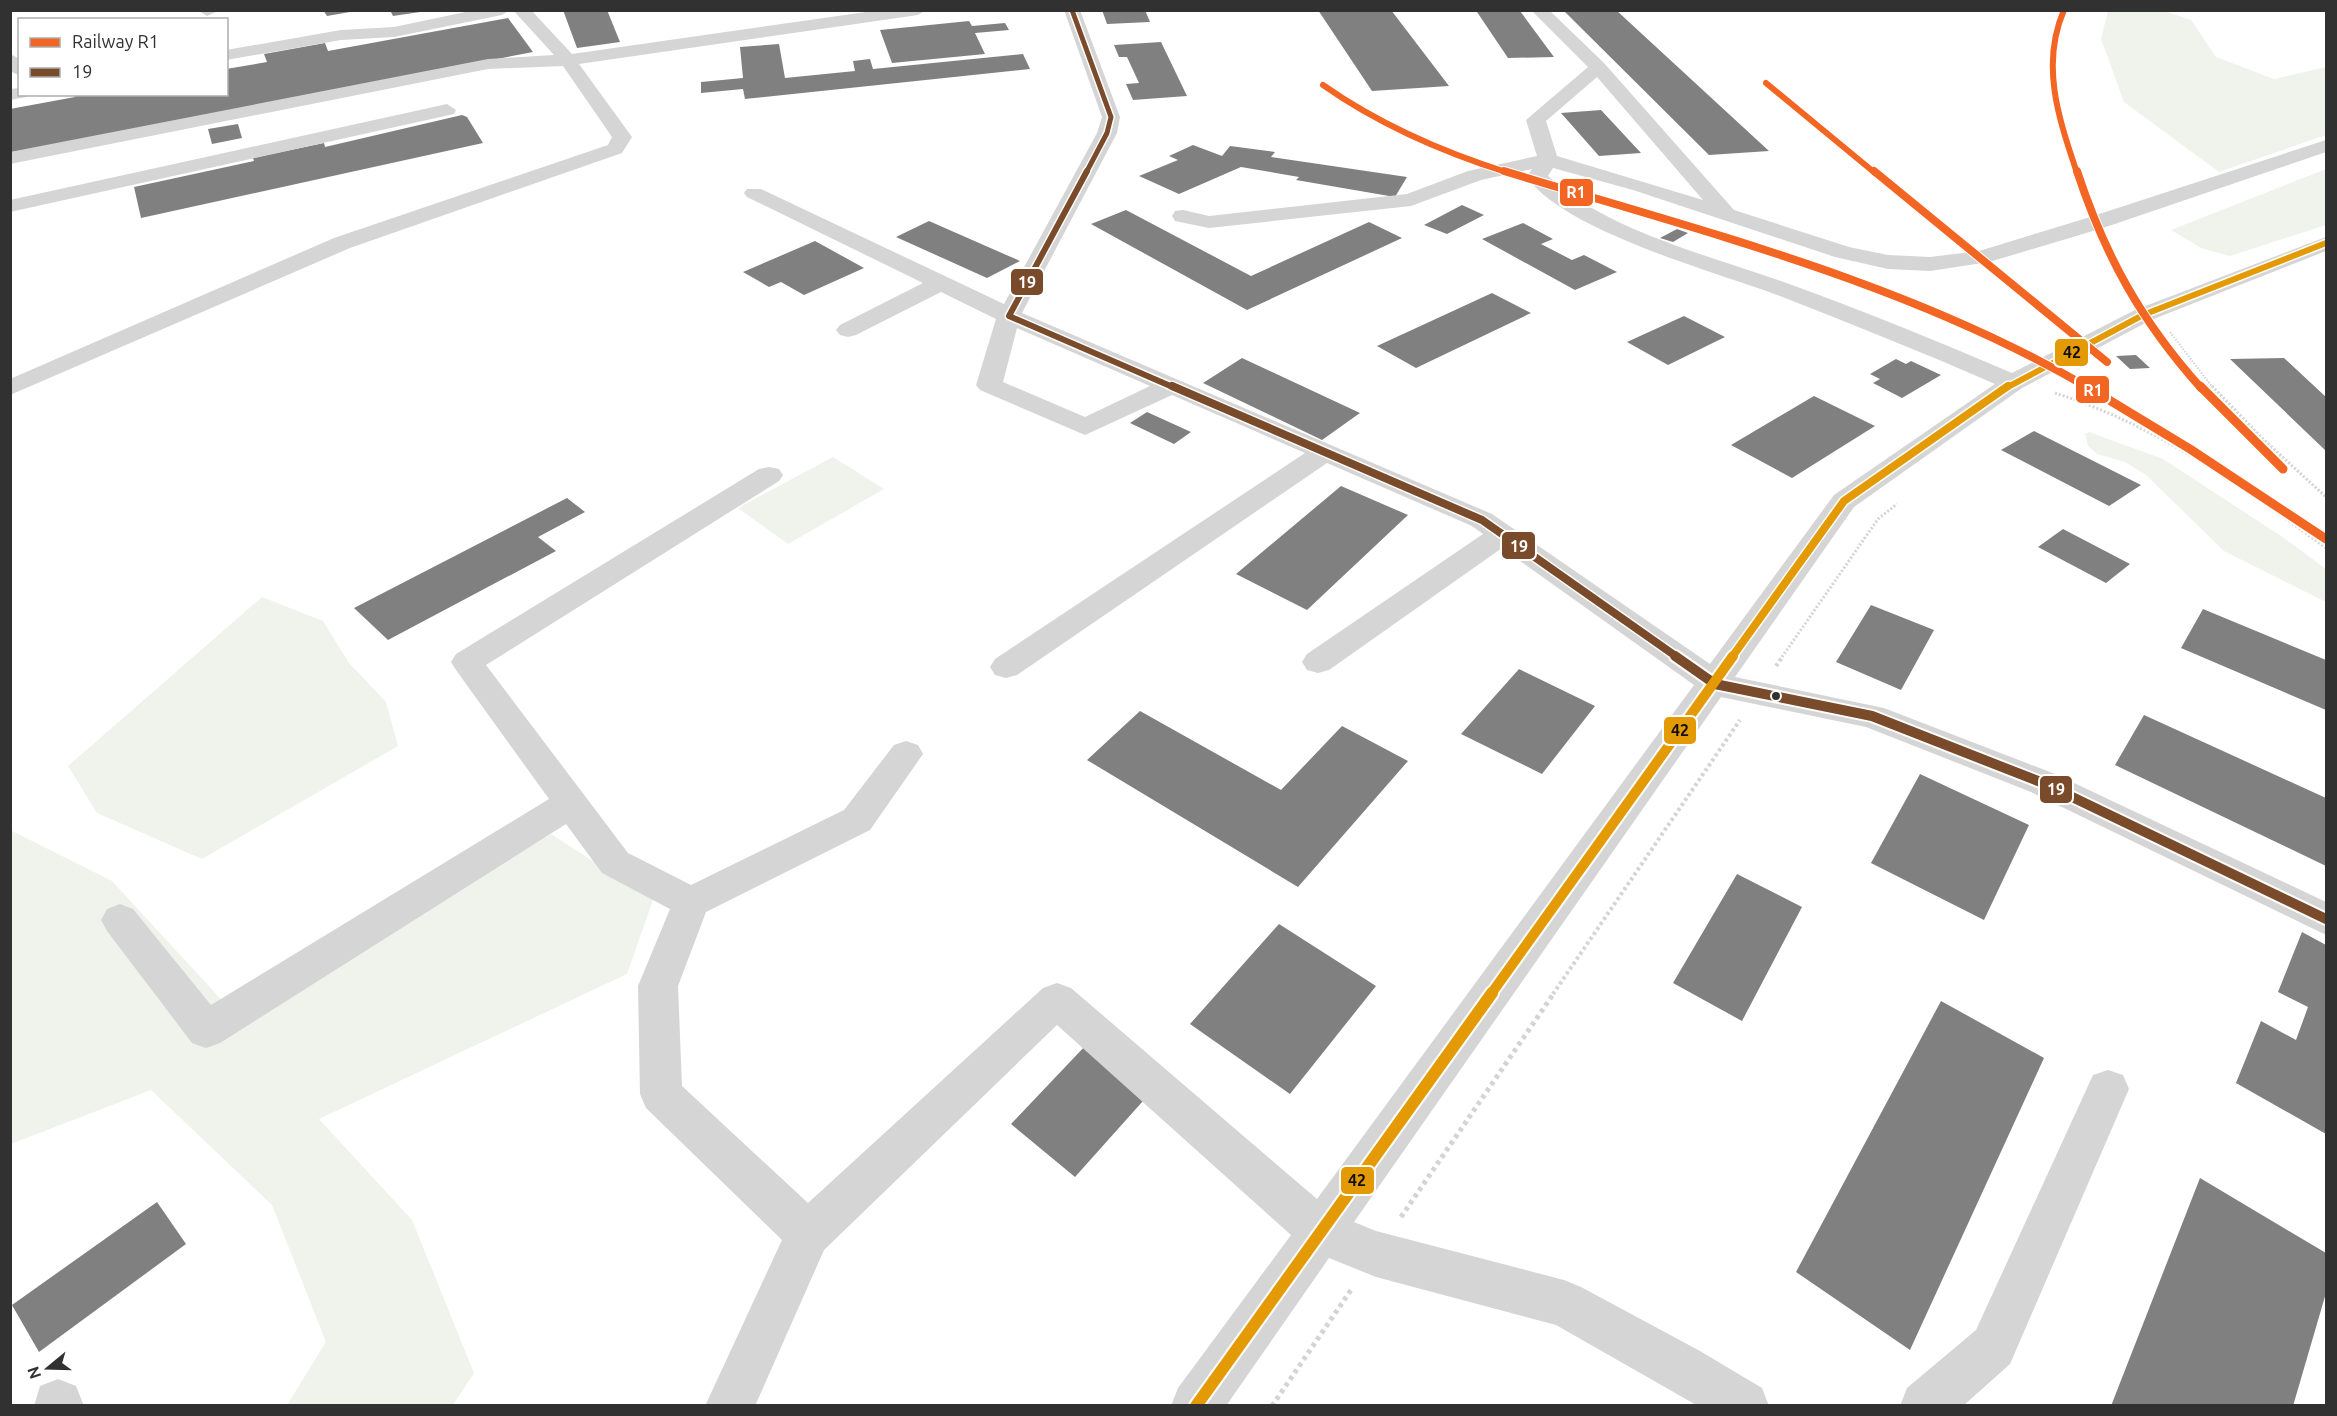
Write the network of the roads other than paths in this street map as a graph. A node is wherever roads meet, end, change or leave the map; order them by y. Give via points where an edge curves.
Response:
1 (212, 10) edge
2 (502, 10) edge
3 (521, 10) edge
4 (918, 10) edge
5 (1072, 10) edge
6 (1539, 10) edge
7 (207, 11) edge
8 (228, 55) edge
9 (568, 60) junction
10 (1598, 67) junction
11 (447, 110) dead end
12 (2326, 146) edge
13 (10, 158) edge
14 (1548, 160) junction
15 (754, 193) dead end
16 (10, 206) edge
17 (1727, 214) junction
18 (1183, 216) dead end
19 (2326, 243) edge
20 (941, 283) junction
21 (1009, 316) junction
22 (848, 330) dead end
23 (2013, 383) junction
24 (1171, 386) junction
25 (10, 388) edge
26 (1325, 452) junction
27 (769, 475) dead end
28 (1502, 534) junction
29 (1318, 662) dead end
30 (1006, 667) dead end
31 (1715, 684) junction
32 (906, 754) dead end
33 (571, 803) junction
34 (691, 902) junction
35 (2326, 919) edge
36 (120, 920) dead end
37 (2108, 1089) dead end
38 (1321, 1232) junction
39 (808, 1234) junction
40 (730, 1406) edge
41 (1196, 1406) edge
42 (1744, 1406) edge
43 (1925, 1406) edge

1 - 7 street
2 - 8 street via 394,32 341,35
3 - 9 street
4 - 9 street
5 - 21 street via 1111,117 1107,134
6 - 10 street
9 - 13 street via 488,64
9 - 25 street via 622,137 615,149 342,243
10 - 14 street via 1536,120
10 - 17 street
11 - 16 street
12 - 17 street via 2095,224 1949,263 1910,264 1867,258
14 - 17 street
14 - 18 street via 1475,175 1411,201 1209,222
14 - 23 street via 1537,177 1541,182 1571,203 1621,228 1899,334
15 - 20 street
19 - 23 street via 2144,315
20 - 21 street
20 - 22 street
21 - 24 street
21 - 24 street via 989,385 1085,427
23 - 31 street via 1844,501
24 - 26 street
26 - 28 street via 1482,520
26 - 30 street
27 - 33 street via 467,662
28 - 29 street
28 - 31 street
31 - 35 street via 1872,716 2043,783
31 - 38 street
32 - 34 street via 857,820
33 - 34 street via 615,863
33 - 36 street via 206,1030
34 - 39 street via 657,986 661,1094
37 - 43 street via 1993,1347
38 - 39 street via 1057,1000
38 - 41 street
38 - 42 street via 1376,1254 1564,1304
39 - 40 street

